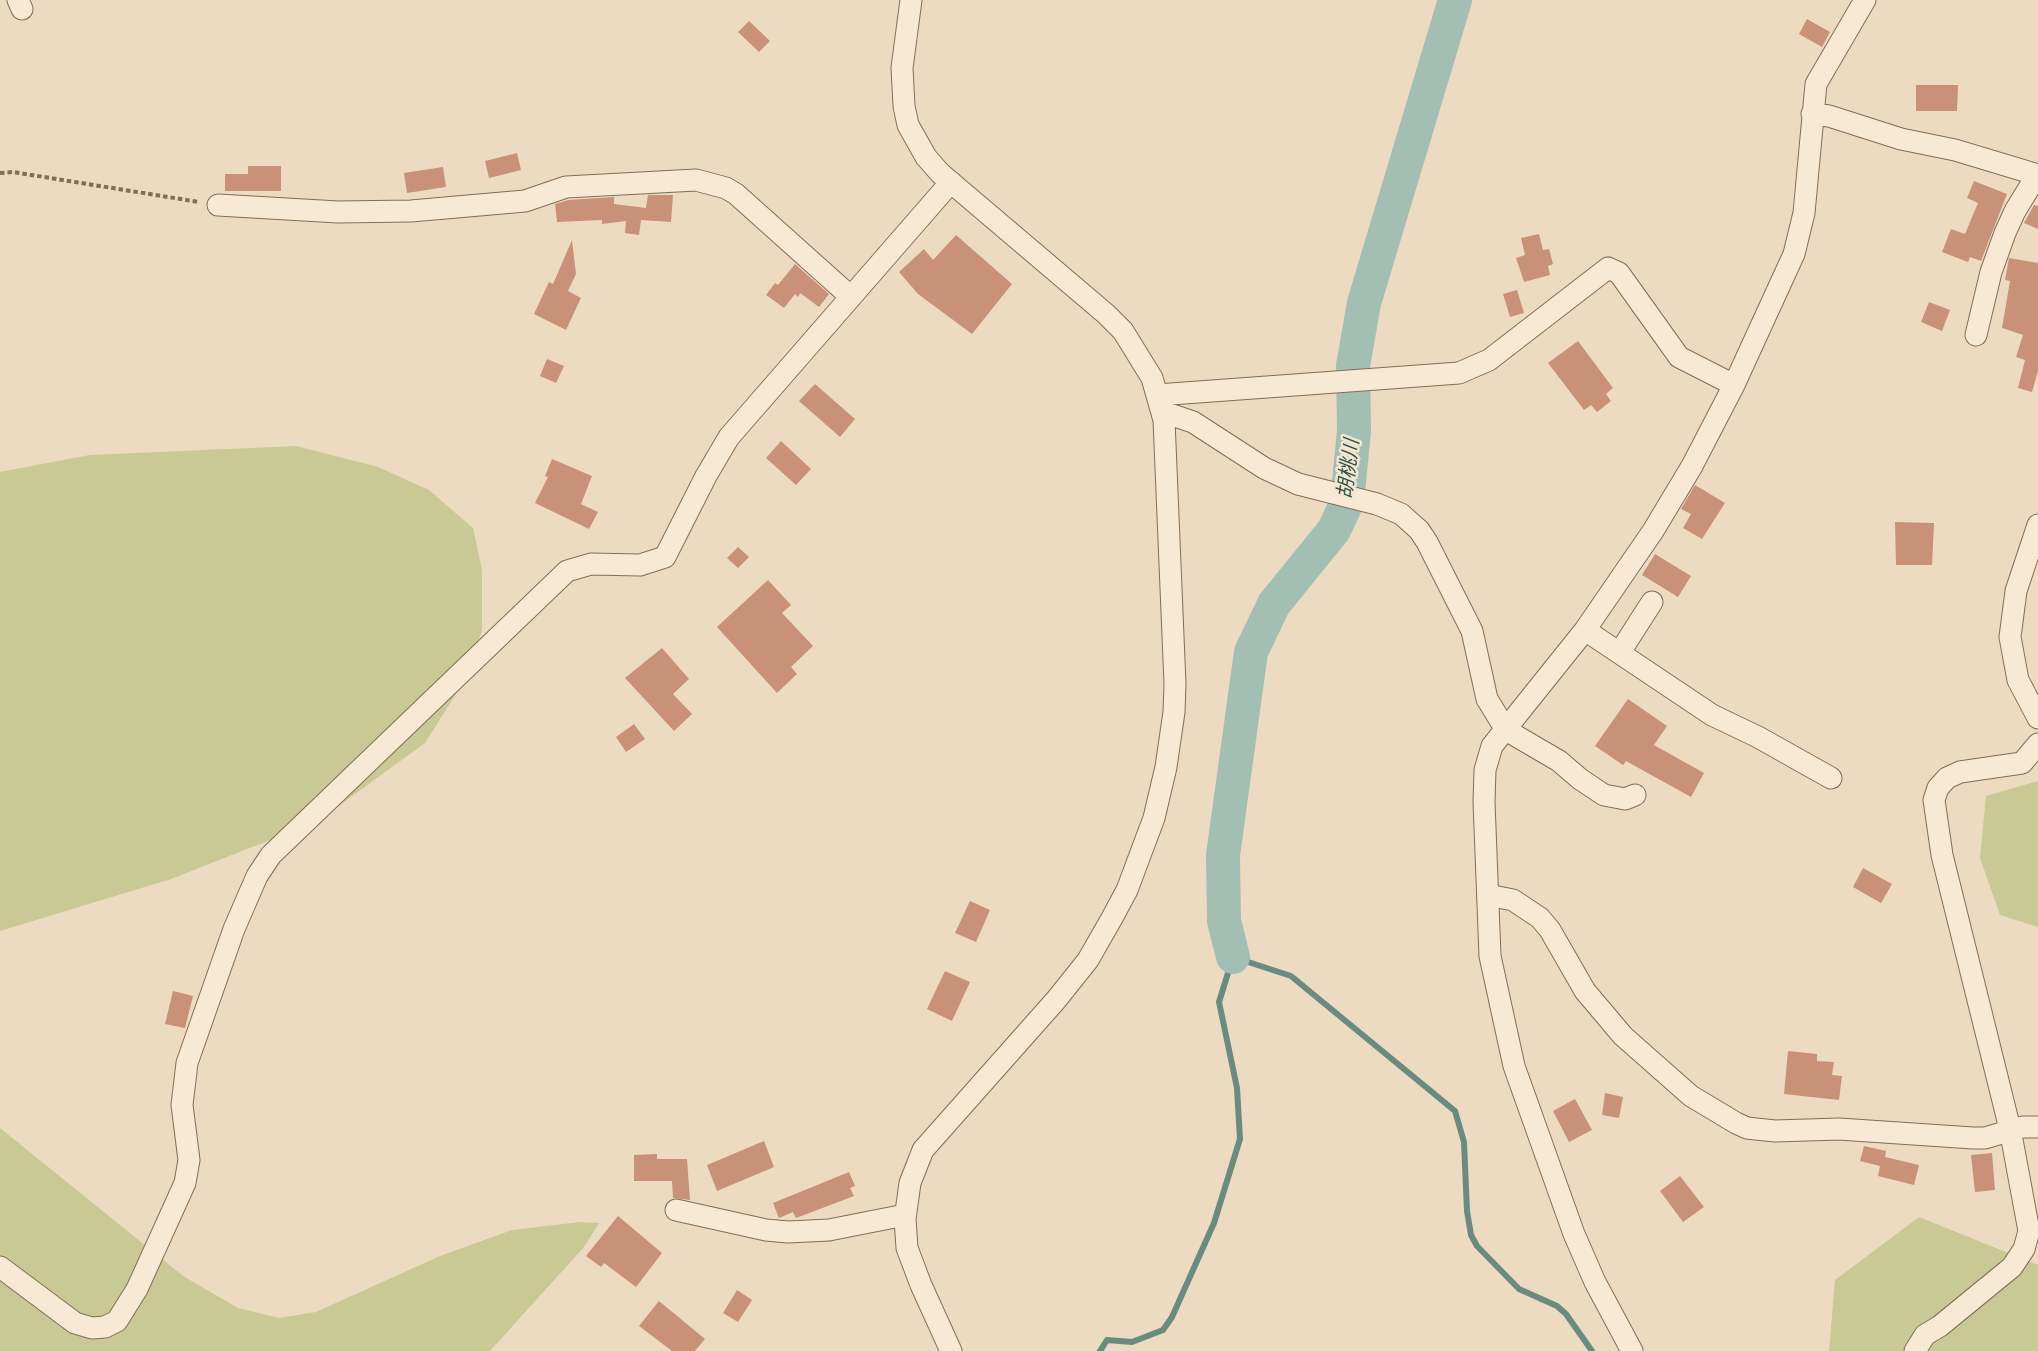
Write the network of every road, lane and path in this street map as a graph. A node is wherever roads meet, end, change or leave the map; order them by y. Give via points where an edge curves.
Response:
1 (911, 0) edge
2 (1865, 0) edge
3 (1812, 114) junction
4 (0, 173) edge
5 (2038, 175) edge
6 (951, 182) junction
7 (218, 205) joint
8 (851, 297) junction
9 (1976, 334) dead end
10 (1734, 385) junction
11 (1157, 395) junction
12 (1163, 416) junction
13 (2038, 525) edge
14 (1652, 602) dead end
15 (1585, 630) junction
16 (1620, 652) junction
17 (2038, 718) edge
18 (1506, 730) junction
19 (2038, 744) edge
20 (1831, 778) dead end
21 (1635, 795) dead end
22 (1488, 896) junction
23 (2038, 1127) edge
24 (2010, 1129) junction
25 (676, 1210) dead end
26 (905, 1215) junction
27 (0, 1267) edge
28 (951, 1351) edge
29 (1632, 1351) edge
30 (1915, 1351) edge

1 - 6 street via 902,68 908,125 926,158
2 - 3 street via 1816,84
3 - 5 street
3 - 10 street via 1804,213 1794,254
4 - 7 path
5 - 9 street via 2014,211 2005,233
6 - 8 street
6 - 11 street via 1123,331 1142,359
7 - 8 street via 338,212 411,211 525,201 566,187 696,180 736,194
8 - 27 street via 729,437 665,556 640,565 591,564 567,570 271,855 257,876 234,929 187,1063 182,1105 189,1160 185,1183 137,1289 117,1321 92,1328 75,1323
10 - 11 street via 1679,357 1619,273 1608,268 1489,360 1459,373
10 - 15 street via 1653,531
11 - 12 street
12 - 18 street via 1193,422 1264,468 1298,484 1377,504 1413,523 1427,542 1472,631 1487,699
12 - 26 street via 1174,712 1160,795 1147,840 1127,890 1088,960 923,1150 910,1183
13 - 17 street via 2016,591 2010,637 2018,680
14 - 16 street
15 - 16 street
15 - 18 street
16 - 20 street via 1712,715
18 - 21 street via 1559,761 1604,795 1625,799
18 - 22 street via 1491,746 1485,770
19 - 24 street via 2022,763 1959,772 1947,778 1934,800 1942,855
22 - 24 street via 1513,900 1540,918 1585,991 1623,1036 1691,1096 1747,1128 1839,1129 1962,1138 1985,1138
22 - 29 street via 1493,975 1514,1066 1574,1234
23 - 24 street
24 - 30 street via 2028,1217 2028,1239 2012,1267 1925,1335
25 - 26 street via 788,1232 846,1227
26 - 28 street via 910,1258

